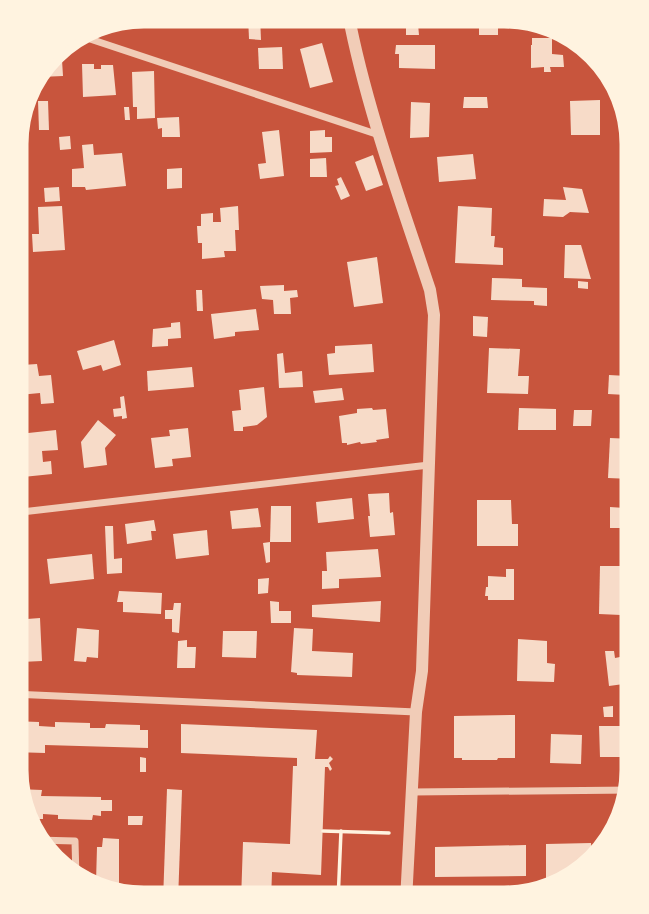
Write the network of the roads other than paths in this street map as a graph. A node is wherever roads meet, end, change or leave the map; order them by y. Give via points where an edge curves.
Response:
1 (350, 24) edge
2 (89, 39) edge
3 (380, 135) junction
4 (430, 465) junction
5 (24, 512) edge
6 (24, 695) edge
7 (416, 712) junction
8 (622, 790) edge
9 (412, 792) junction
10 (47, 840) edge
11 (76, 868) edge
12 (407, 890) edge

1 - 3 street
2 - 3 street
3 - 4 street via 432,301
4 - 5 street
4 - 7 street via 422,671
6 - 7 street
7 - 9 street
8 - 9 street
9 - 12 street
10 - 11 street via 75,841

